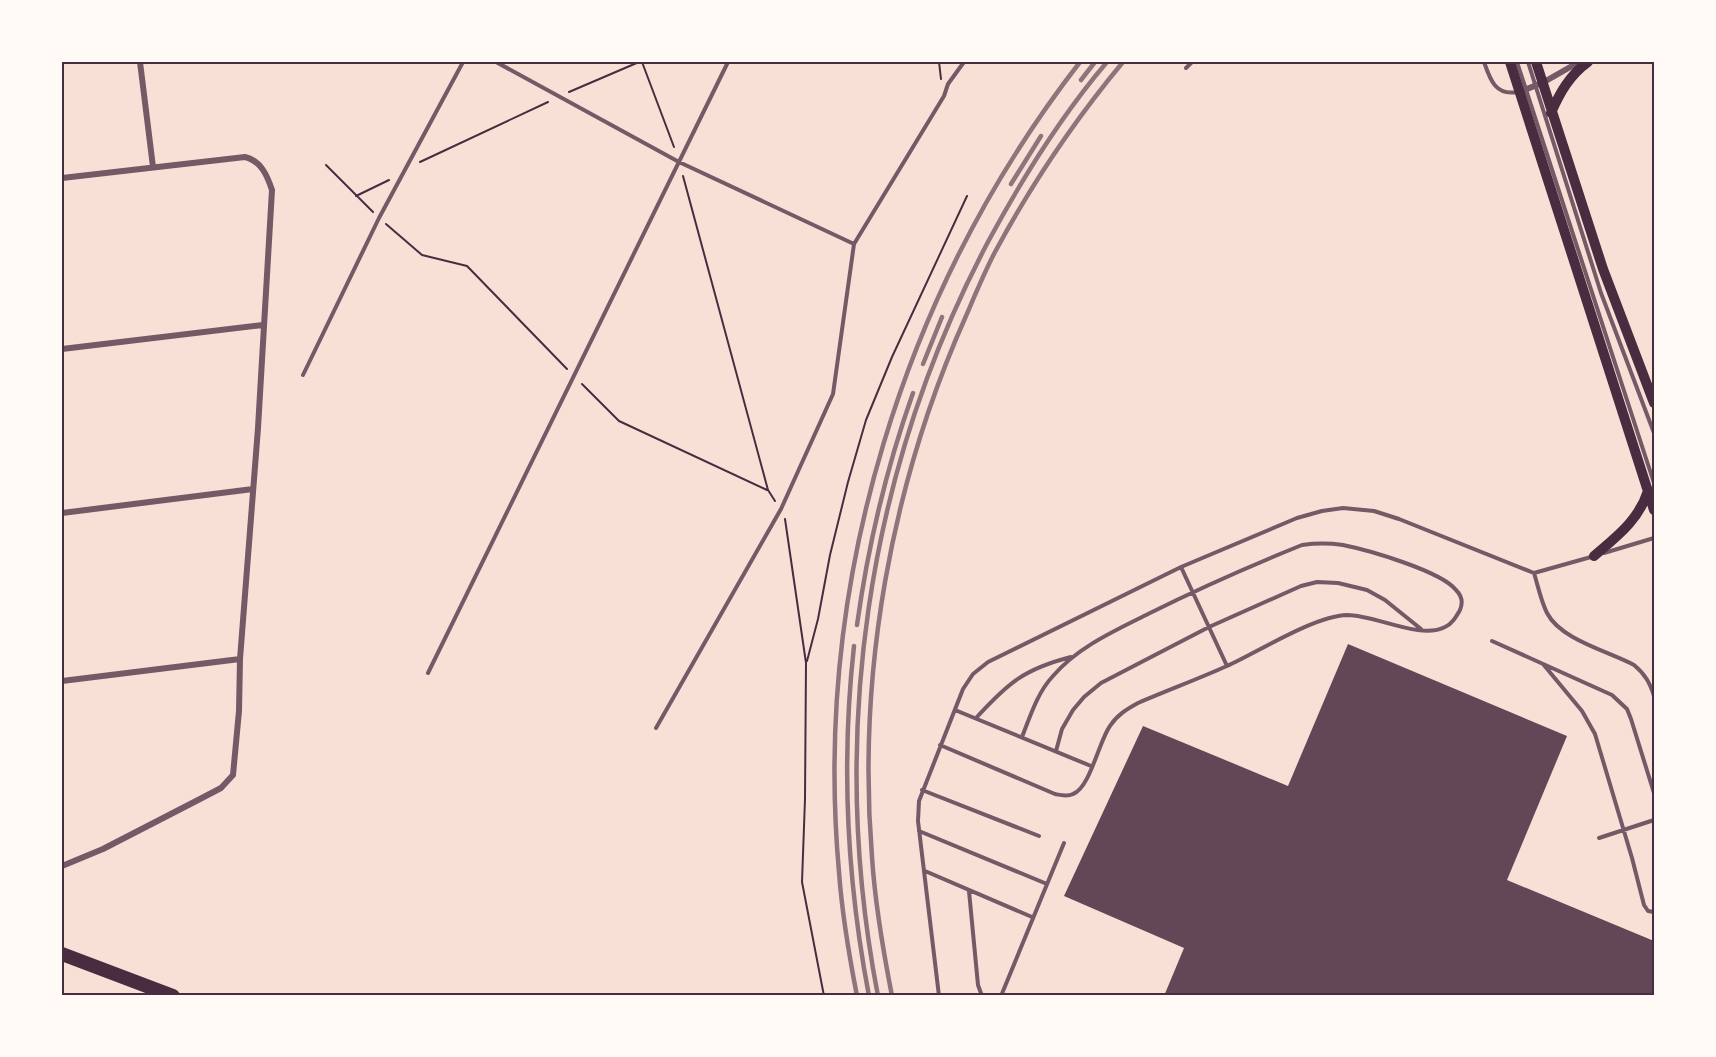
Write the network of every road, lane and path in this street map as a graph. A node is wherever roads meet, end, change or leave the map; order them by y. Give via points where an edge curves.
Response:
1 (140, 62) edge
2 (463, 62) edge
3 (496, 62) edge
4 (640, 62) edge
5 (728, 62) edge
6 (964, 62) edge
7 (1192, 62) edge
8 (1484, 62) edge
9 (1510, 62) edge
10 (1516, 62) edge
11 (1528, 62) edge
12 (1536, 62) edge
13 (1579, 62) edge
14 (1588, 62) edge
15 (1186, 68) dead end
16 (1540, 83) junction
17 (1523, 91) junction
18 (561, 96) junction
19 (1551, 113) junction
20 (679, 162) junction
21 (326, 165) dead end
22 (153, 167) junction
23 (403, 173) junction
24 (62, 178) edge
25 (357, 195) junction
26 (967, 196) dead end
27 (379, 218) junction
28 (854, 244) junction
29 (263, 325) junction
30 (62, 349) edge
31 (303, 375) dead end
32 (574, 376) junction
33 (1654, 403) edge
34 (1654, 433) edge
35 (1651, 487) edge
36 (253, 489) junction
37 (768, 490) junction
38 (781, 509) junction
39 (1654, 510) edge
40 (62, 513) edge
41 (1654, 537) edge
42 (1593, 556) junction
43 (1181, 567) junction
44 (1534, 573) junction
45 (1192, 592) junction
46 (1209, 627) junction
47 (1423, 630) junction
48 (1492, 641) dead end
49 (1073, 656) junction
50 (240, 659) junction
51 (806, 663) junction
52 (1543, 664) junction
53 (1227, 666) junction
54 (428, 673) dead end
55 (62, 681) edge
56 (1654, 696) edge
57 (955, 710) junction
58 (976, 718) junction
59 (656, 728) dead end
60 (1022, 737) junction
61 (940, 745) junction
62 (1056, 751) junction
63 (1091, 766) junction
64 (922, 790) junction
65 (1654, 793) edge
66 (1654, 820) edge
67 (1624, 830) junction
68 (919, 831) junction
69 (1039, 836) dead end
70 (1599, 838) dead end
71 (1064, 843) dead end
72 (62, 866) edge
73 (924, 871) junction
74 (1047, 884) junction
75 (969, 891) junction
76 (1654, 912) edge
77 (1032, 917) junction
78 (62, 954) edge
79 (173, 996) edge
80 (824, 996) edge
81 (939, 996) edge
82 (982, 996) edge
83 (1001, 996) edge

1 - 22 street
2 - 23 lane
3 - 18 lane
4 - 18 path
4 - 20 path
5 - 20 lane
6 - 28 lane
7 - 15 lane
8 - 17 lane via 1502,93
9 - 17 main road
10 - 17 lane
11 - 16 lane
12 - 16 main road
13 - 16 street
14 - 19 main road via 1562,88
16 - 17 street
16 - 19 main road
16 - 34 lane via 1601,293
17 - 35 main road
18 - 20 lane
18 - 23 path
19 - 33 main road via 1603,269
20 - 28 lane
20 - 32 lane
20 - 37 path
21 - 25 path
22 - 24 street
22 - 29 street via 244,157 258,163 264,171 272,190
23 - 25 path
23 - 27 lane
25 - 27 path
26 - 51 path via 866,420
27 - 31 lane
27 - 32 path via 422,255 467,266
28 - 38 lane via 832,394
29 - 30 street
29 - 36 street
32 - 37 path via 619,421
32 - 54 lane
35 - 39 main road
35 - 42 main road via 1635,518
36 - 40 street
36 - 50 street
37 - 38 path
38 - 51 path via 787,523
38 - 59 lane
41 - 42 lane
42 - 44 lane
43 - 44 lane via 1297,518 1343,508 1374,511 1399,519
43 - 45 lane
43 - 57 lane via 988,662 973,674
44 - 56 lane via 1554,623 1564,632 1634,665 1649,680
45 - 46 lane
45 - 47 lane via 1302,545 1341,545 1414,567 1456,589 1461,606 1456,618 1436,631
45 - 49 lane
46 - 47 lane via 1317,582 1367,590
46 - 53 lane
46 - 62 lane via 1101,683 1073,710
47 - 53 lane via 1366,617 1331,617
48 - 52 lane
49 - 58 lane via 1020,676
49 - 60 lane via 1051,678
50 - 55 street
50 - 72 street via 235,769 230,779 200,799
51 - 80 path via 802,882
52 - 65 lane via 1621,702 1631,719
52 - 67 lane via 1582,711 1595,734
53 - 63 lane via 1126,710 1109,727
57 - 58 lane
57 - 61 lane
58 - 60 lane
60 - 62 lane
61 - 63 lane via 1054,794 1074,794 1080,790
61 - 64 lane
62 - 63 lane
64 - 68 lane
64 - 69 lane
66 - 67 lane
67 - 70 lane
67 - 76 lane via 1644,905
68 - 73 lane
68 - 74 lane
71 - 74 lane
73 - 75 lane
73 - 81 lane
74 - 77 lane
75 - 77 lane
75 - 82 lane
77 - 83 lane
78 - 79 highway

